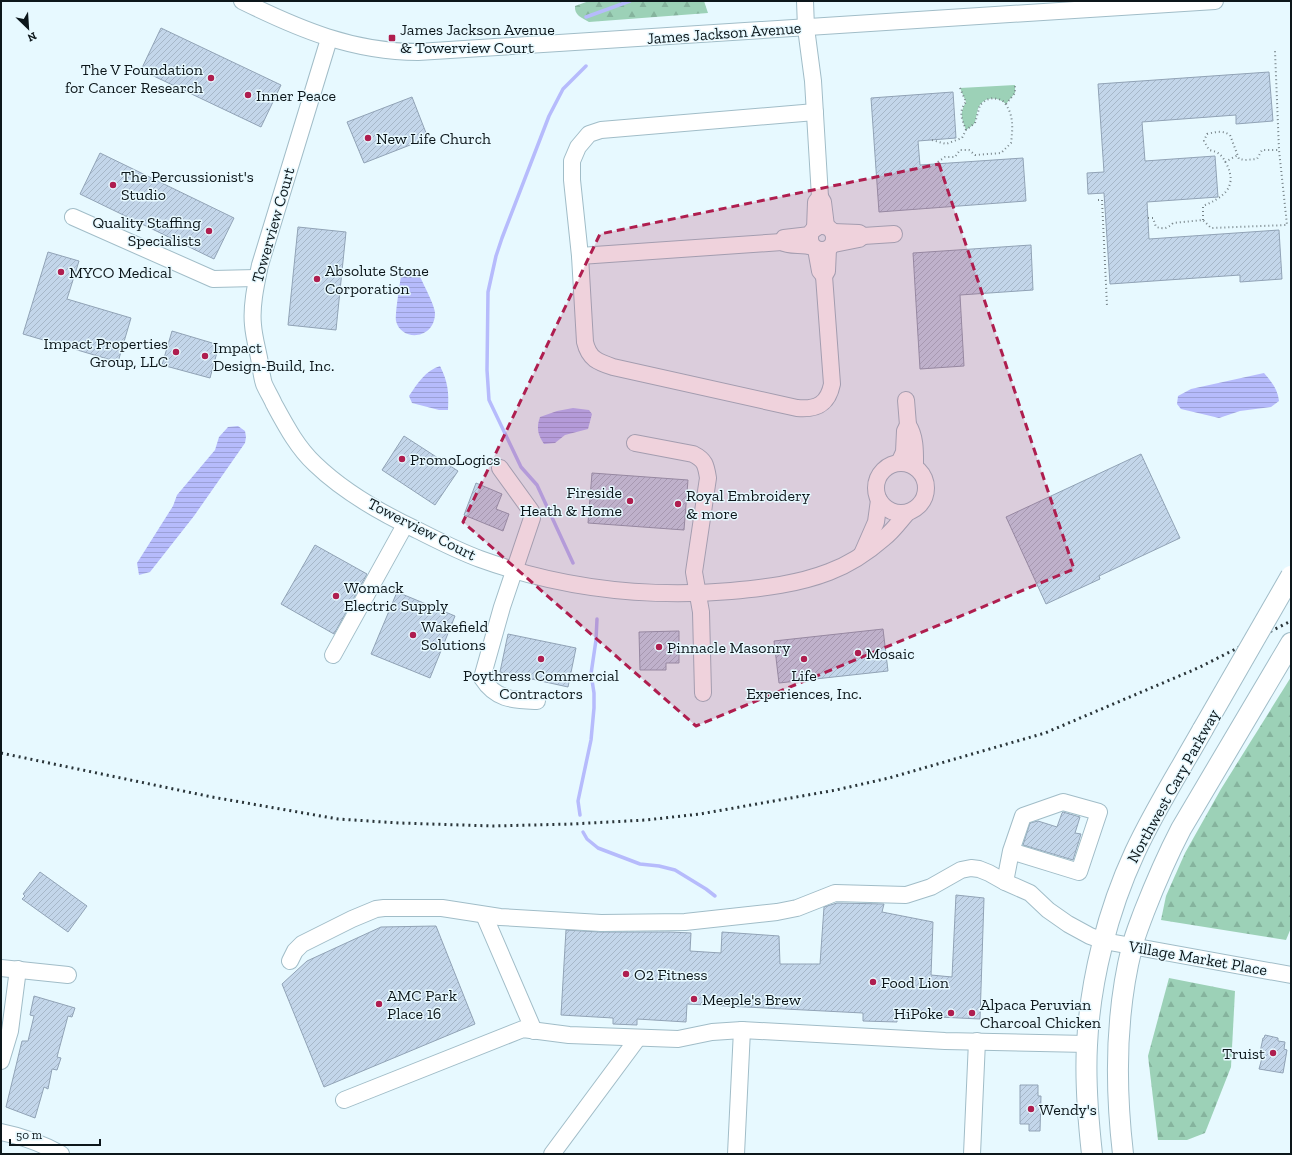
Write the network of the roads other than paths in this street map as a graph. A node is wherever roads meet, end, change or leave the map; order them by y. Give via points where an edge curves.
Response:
1 (242, 1) edge
2 (805, 1) edge
3 (1216, 1) edge
4 (1069, 5) edge
5 (806, 28) junction
6 (329, 39) junction
7 (815, 112) junction
8 (73, 217) dead end
9 (894, 234) dead end
10 (822, 239) junction
11 (580, 256) junction
12 (257, 278) junction
13 (906, 400) dead end
14 (908, 426) junction
15 (634, 443) dead end
16 (899, 463) junction
17 (915, 467) junction
18 (500, 468) dead end
19 (879, 500) junction
20 (907, 513) junction
21 (405, 525) junction
22 (862, 554) junction
23 (515, 570) junction
24 (1291, 576) edge
25 (698, 594) junction
26 (1291, 643) edge
27 (333, 655) dead end
28 (703, 693) dead end
29 (537, 701) dead end
30 (1011, 851) junction
31 (1005, 882) junction
32 (484, 915) junction
33 (1104, 941) junction
34 (1132, 946) junction
35 (290, 961) dead end
36 (1, 968) edge
37 (18, 969) junction
38 (68, 975) dead end
39 (1291, 975) edge
40 (742, 1030) junction
41 (534, 1031) junction
42 (638, 1038) junction
43 (977, 1041) junction
44 (1087, 1044) junction
45 (1, 1061) edge
46 (344, 1100) dead end
47 (1, 1132) edge
48 (61, 1154) edge
49 (552, 1154) edge
50 (736, 1154) edge
51 (972, 1154) edge
52 (1092, 1154) edge
53 (1123, 1154) edge

1 - 6 street, James Jackson Avenue
2 - 5 street
3 - 4 street, James Jackson Avenue
4 - 5 street, James Jackson Avenue
5 - 6 street, James Jackson Avenue via 424,52 392,51
5 - 7 street
6 - 12 street, Towerview Court
7 - 10 street via 820,197 823,202
7 - 11 street via 601,130 589,134 578,147 572,161
8 - 12 street via 213,279
9 - 10 street via 863,236 859,239
10 - 11 street via 806,244 782,242
10 - 11 street via 820,271 824,276 832,384 826,400 808,409 613,367 593,358 587,351 585,342
12 - 21 street, Towerview Court via 253,323 264,384 293,438 315,464 340,485
13 - 14 street
14 - 16 street via 905,431 904,452
14 - 17 street via 913,441
15 - 25 street via 693,454 702,458 707,467 708,478 694,572
16 - 17 street
16 - 19 street via 891,465 879,476
17 - 20 street via 922,473 927,488 925,497 918,507
18 - 23 street via 531,511 532,518
19 - 20 street via 891,511
19 - 22 street via 876,522
20 - 22 street, Towerview Court via 886,537
21 - 23 street, Towerview Court via 447,545
21 - 27 street
22 - 25 street, Towerview Court via 829,572 806,580 748,590
23 - 25 street, Towerview Court via 599,588 644,593
23 - 29 street via 482,678 494,692 509,699
24 - 33 main road, Northwest Cary Parkway, bridge via 1153,816 1135,852 1110,916
25 - 28 street via 701,612
26 - 34 main road, Northwest Cary Parkway via 1166,857
30 - 30 street via 1079,872 1099,812 1063,802 1023,816
30 - 31 street
31 - 32 street, Village Market Place via 989,873 971,868 961,870 931,887 906,895 834,893 796,908 776,912 657,924
31 - 33 street, Village Market Place via 1030,893 1048,910 1084,934
32 - 35 street, Village Market Place via 442,908 376,909 302,944
32 - 41 street
33 - 34 street, Village Market Place
33 - 44 main road, Northwest Cary Parkway via 1094,987
34 - 39 street, Village Market Place
34 - 53 main road, Northwest Cary Parkway via 1118,1038 1118,1099
36 - 37 street
37 - 38 street
37 - 45 street via 10,1031
40 - 42 street via 712,1032 678,1039
40 - 43 street
40 - 50 street
41 - 42 street
41 - 46 street via 523,1029
42 - 49 street
43 - 44 street
43 - 51 street
44 - 52 main road, Northwest Cary Parkway via 1087,1090
47 - 48 street

